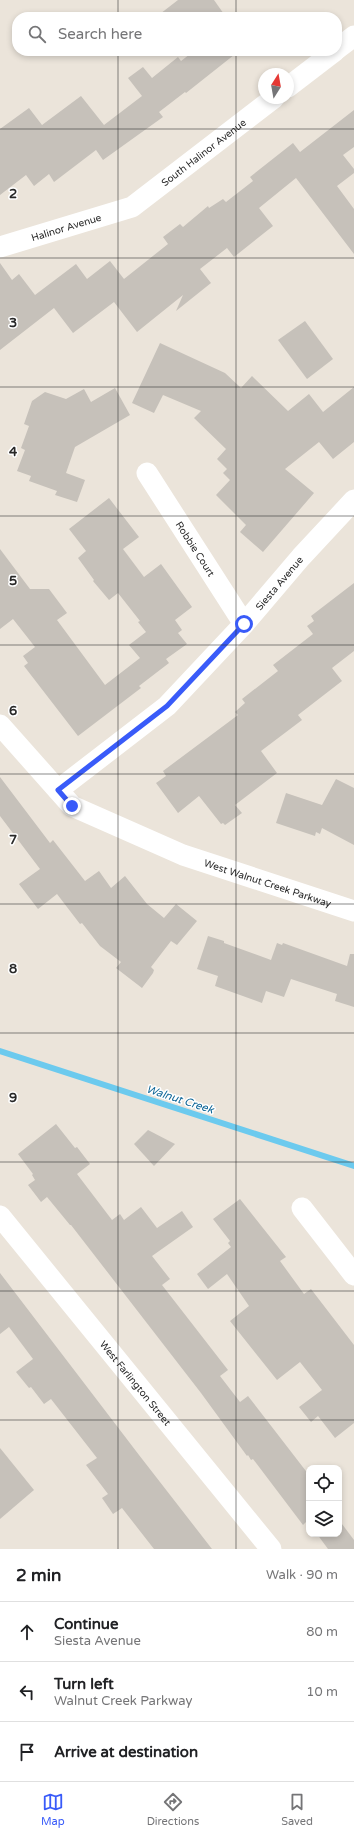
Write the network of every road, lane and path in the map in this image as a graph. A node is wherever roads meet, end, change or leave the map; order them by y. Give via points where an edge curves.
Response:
1 (354, 36) edge
2 (342, 45) edge
3 (328, 56) edge
4 (294, 82) edge
5 (266, 104) edge
6 (132, 207) joint
7 (0, 247) edge
8 (147, 474) dead end
9 (354, 500) edge
10 (244, 624) junction
11 (0, 725) edge
12 (58, 790) junction
13 (354, 911) edge
14 (302, 1208) dead end
15 (0, 1216) edge
16 (354, 1275) edge
17 (271, 1549) edge

1 - 2 street
3 - 4 street
5 - 6 street, South Halinor Avenue
6 - 7 street, Halinor Avenue
8 - 10 street, Robbie Court
9 - 10 street, Siesta Avenue
10 - 12 street, Siesta Avenue via 167,706
11 - 12 street, West Walnut Creek Parkway
12 - 13 street, West Walnut Creek Parkway via 72,806 182,854
14 - 16 street
15 - 17 street, West Farlington Street

